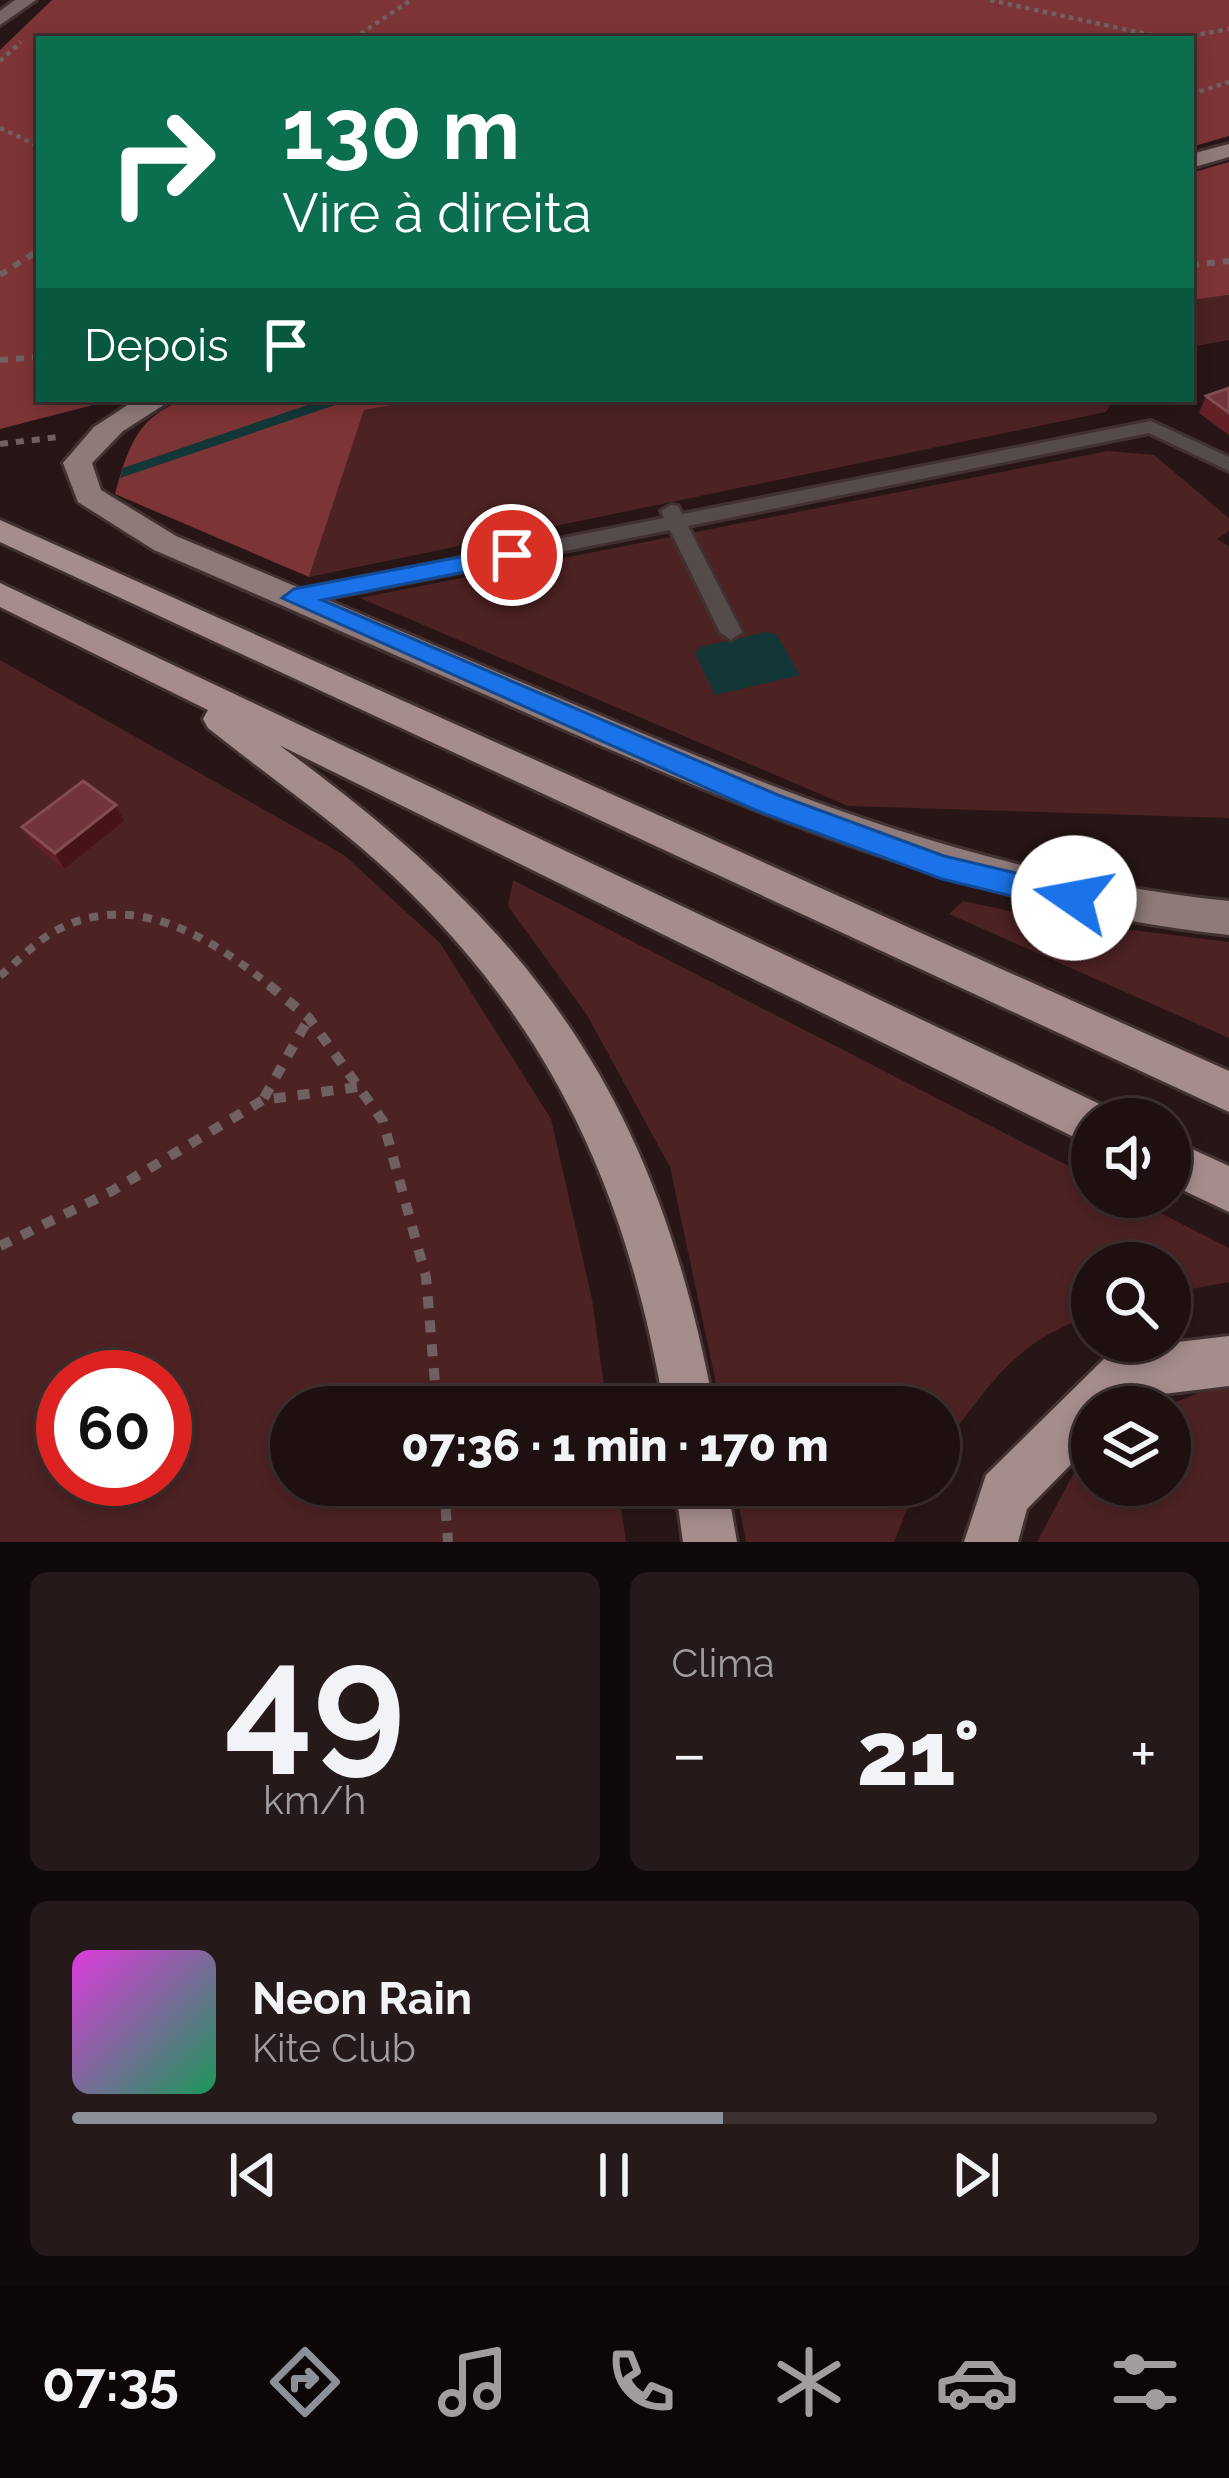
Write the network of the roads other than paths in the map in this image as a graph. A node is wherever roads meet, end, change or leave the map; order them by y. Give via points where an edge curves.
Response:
1 (27, 0) edge
2 (0, 19) edge
3 (1229, 150) edge
4 (1194, 160) edge
5 (152, 402) edge
6 (1229, 465) edge
7 (673, 516) junction
8 (0, 530) edge
9 (0, 594) edge
10 (294, 598) junction
11 (731, 632) dead end
12 (165, 676) junction
13 (1229, 918) edge
14 (1229, 1092) edge
15 (1071, 1114) edge
16 (1191, 1171) edge
17 (1229, 1190) edge
18 (1229, 1361) edge
19 (686, 1386) edge
20 (704, 1506) edge
21 (710, 1542) edge
22 (991, 1542) edge

1 - 2 street
3 - 4 main road
5 - 10 main road via 94,439 77,463 88,495 165,542
6 - 7 lane via 1151,427
7 - 10 lane
7 - 11 lane
8 - 14 highway
9 - 12 highway
10 - 13 main road via 768,803 942,867 1145,912
12 - 15 highway
12 - 19 highway via 407,866 536,1002 616,1137 675,1312
16 - 17 highway
18 - 22 highway via 1126,1373 1005,1494
20 - 21 highway

